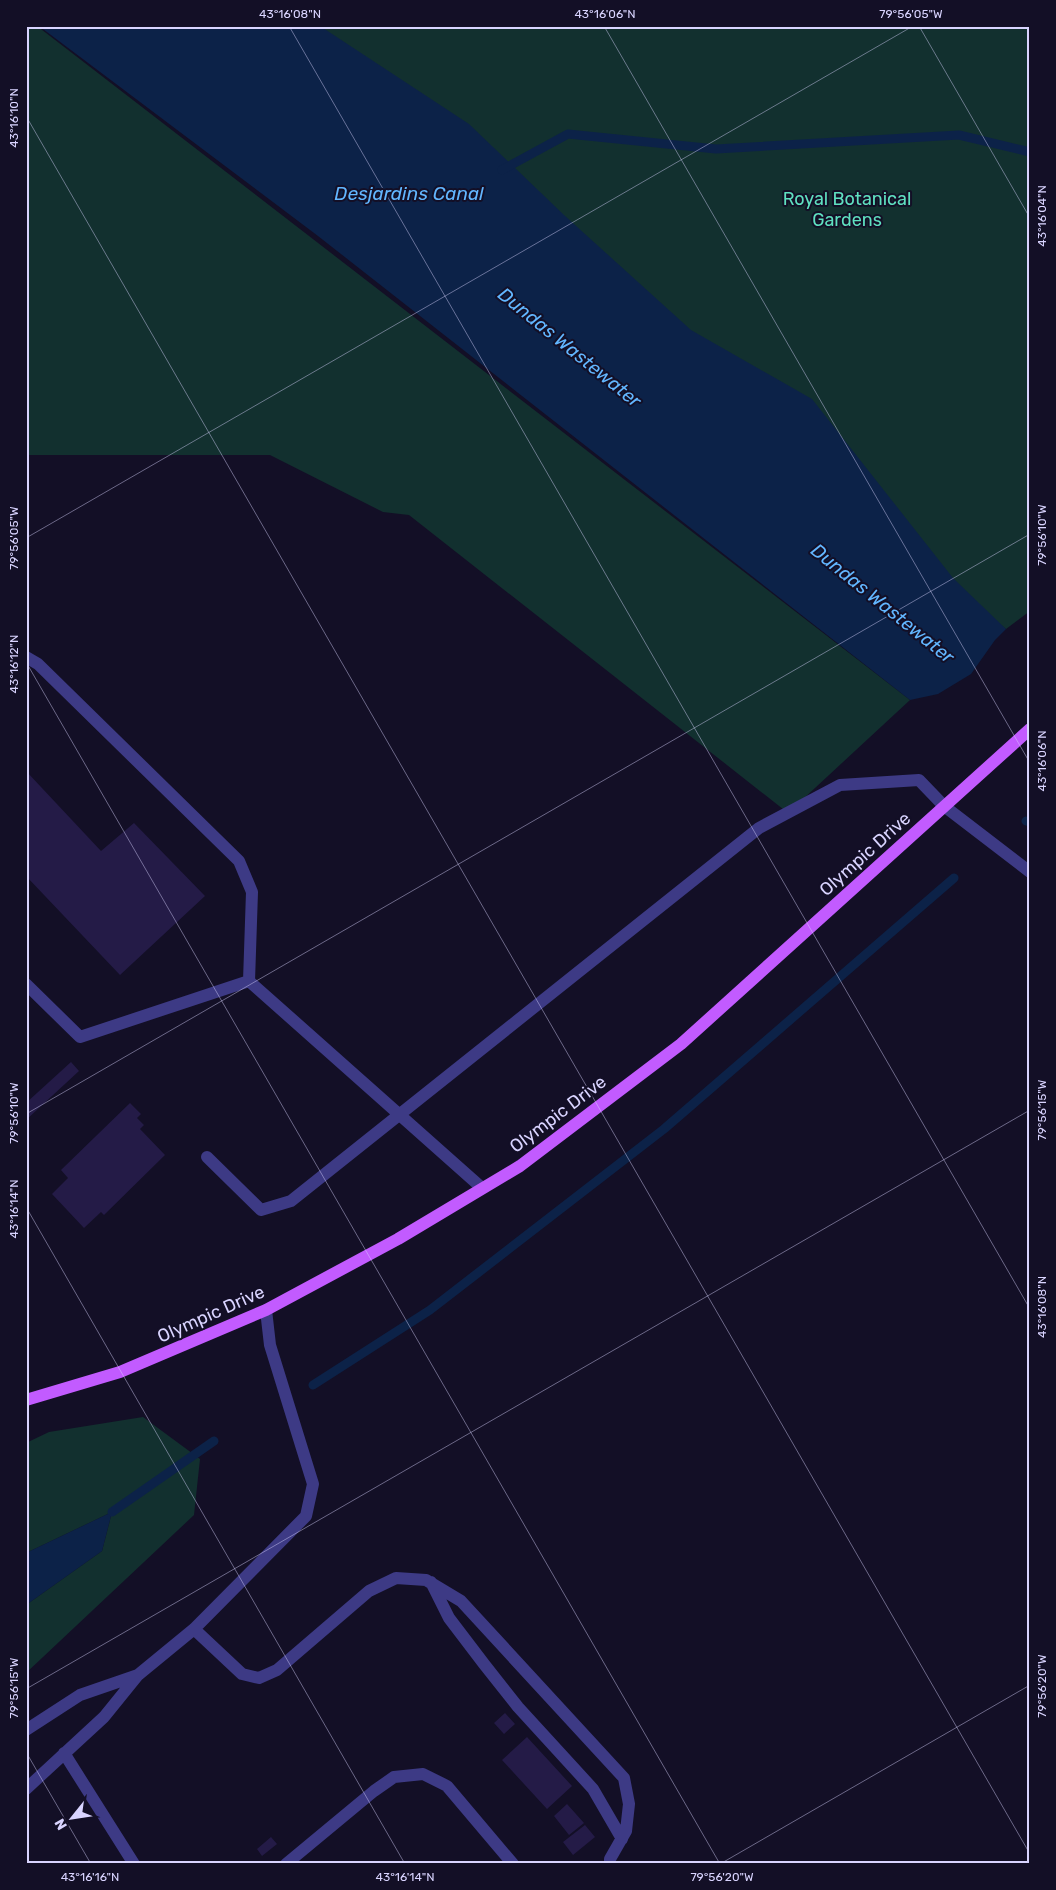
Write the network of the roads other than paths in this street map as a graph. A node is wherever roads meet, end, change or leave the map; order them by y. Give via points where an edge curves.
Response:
1 (26, 657) edge
2 (1030, 730) edge
3 (944, 806) junction
4 (1030, 872) edge
5 (248, 981) junction
6 (26, 984) edge
7 (400, 1114) junction
8 (207, 1157) dead end
9 (482, 1188) junction
10 (266, 1310) junction
11 (26, 1400) edge
12 (431, 1582) junction
13 (194, 1628) junction
14 (138, 1675) junction
15 (26, 1730) edge
16 (64, 1753) junction
17 (26, 1789) edge
18 (622, 1839) junction
19 (607, 1862) edge
20 (134, 1864) edge
21 (286, 1864) edge
22 (513, 1864) edge

1 - 5 street via 38,664 239,861 252,892
2 - 3 main road, Olympic Drive
3 - 4 street
3 - 7 street via 919,780 840,785 759,828
3 - 9 main road, Olympic Drive via 681,1044 520,1166
5 - 6 street via 80,1037
5 - 7 street
7 - 8 street via 291,1201 261,1210
7 - 9 street
9 - 10 main road, Olympic Drive via 398,1239
10 - 11 main road, Olympic Drive via 120,1372
10 - 13 street via 270,1345 313,1484 306,1516
12 - 13 street via 396,1578 369,1591 277,1670 259,1678 242,1674
12 - 18 street via 449,1618 506,1693 594,1789
12 - 18 street via 462,1601 624,1778 629,1804
13 - 14 street
14 - 15 street via 80,1696
14 - 16 street via 104,1717
16 - 17 street
16 - 20 street
18 - 19 street
21 - 22 street via 394,1777 423,1774 447,1786

